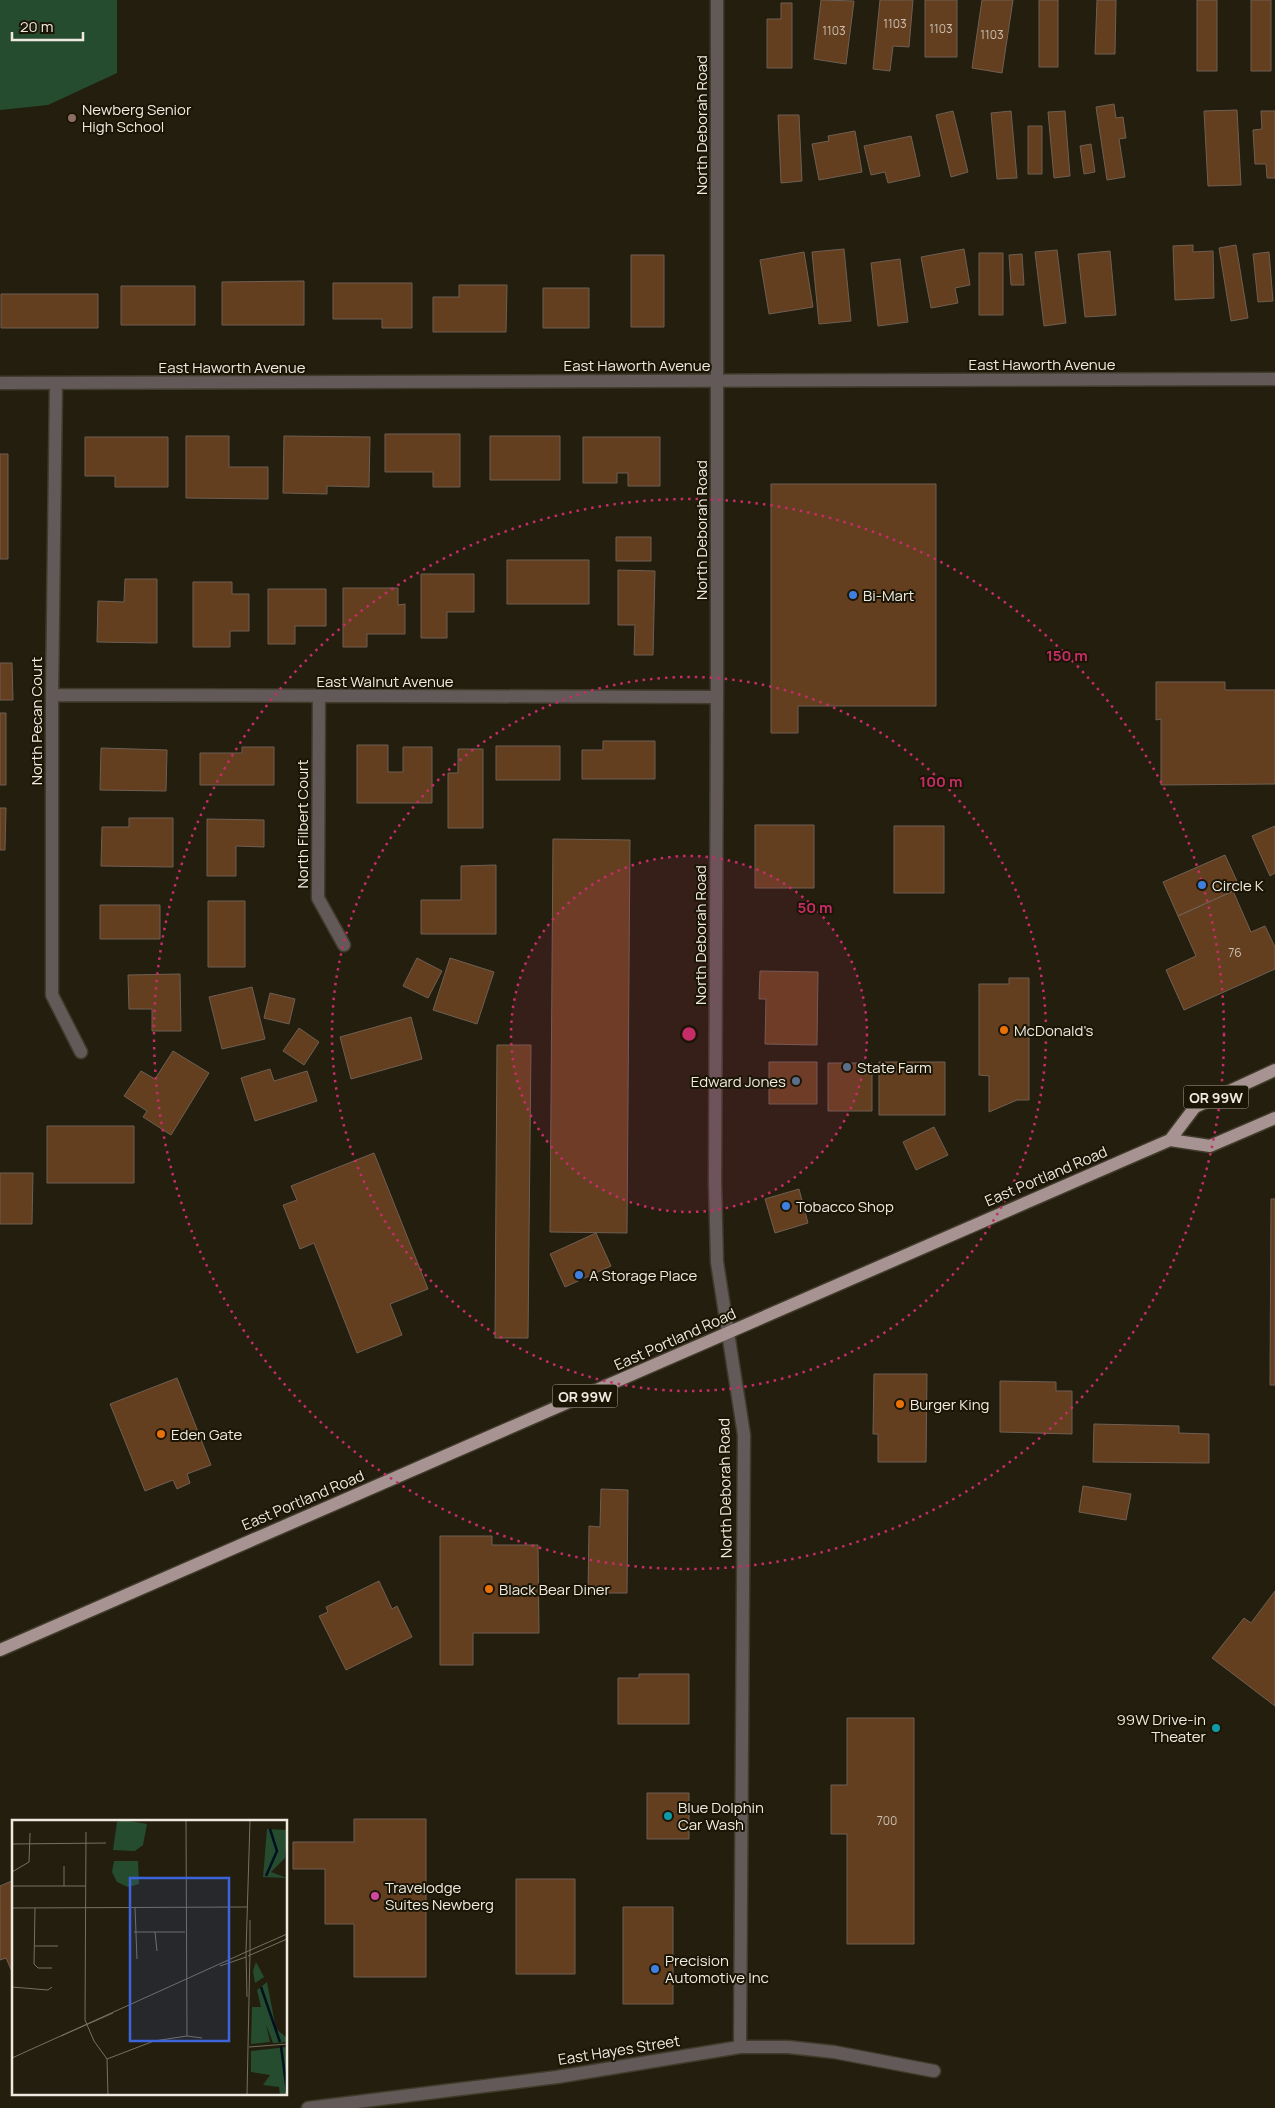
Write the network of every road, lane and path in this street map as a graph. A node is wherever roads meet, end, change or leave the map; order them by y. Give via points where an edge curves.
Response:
1 (717, 0) edge
2 (1275, 379) edge
3 (717, 381) junction
4 (0, 383) edge
5 (56, 384) junction
6 (52, 695) junction
7 (319, 697) junction
8 (717, 697) junction
9 (344, 945) dead end
10 (81, 1052) dead end
11 (1275, 1070) edge
12 (1275, 1118) edge
13 (1170, 1140) junction
14 (729, 1333) junction
15 (0, 1650) edge
16 (740, 2047) junction
17 (934, 2071) dead end
18 (308, 2108) edge

1 - 3 street, North Deborah Road
2 - 3 street, East Haworth Avenue
3 - 5 street, East Haworth Avenue
3 - 8 street, North Deborah Road
4 - 5 street, East Haworth Avenue
5 - 6 street, North Pecan Court
6 - 7 street, East Walnut Avenue
6 - 10 street, North Pecan Court via 52,995
7 - 8 street, East Walnut Avenue
7 - 9 street, North Filbert Court via 318,898
8 - 14 street, North Deborah Road via 715,1183 717,1262
11 - 13 main road, East Portland Road / OR 99W via 1195,1107
12 - 13 main road, OR 99W via 1210,1146
13 - 14 main road, East Portland Road / OR 99W
14 - 15 main road, East Portland Road / OR 99W
14 - 16 street, North Deborah Road via 744,1435
16 - 17 street, East Hayes Street via 788,2047 834,2052
16 - 18 street, East Hayes Street via 557,2077

